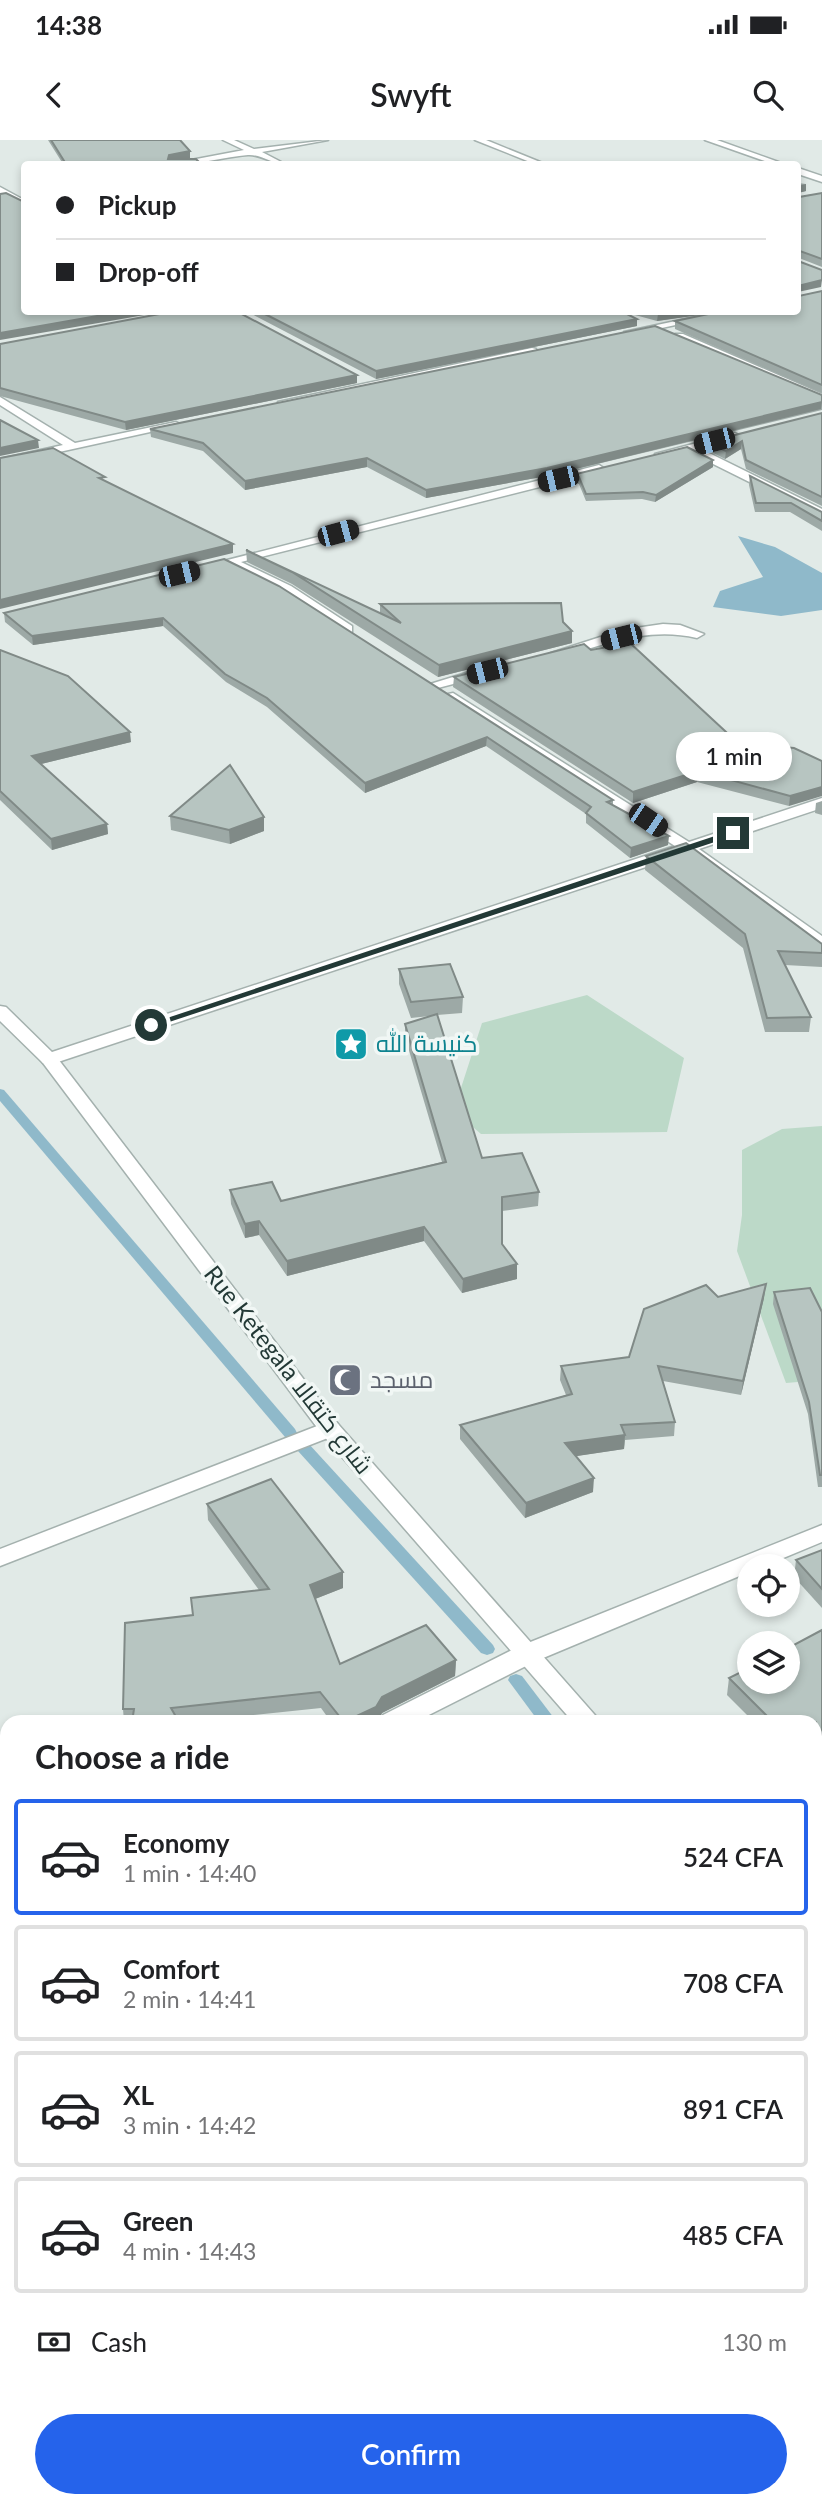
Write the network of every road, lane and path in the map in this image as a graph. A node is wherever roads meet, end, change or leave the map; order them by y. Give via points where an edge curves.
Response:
1 (227, 140) edge
2 (324, 140) edge
3 (479, 140) edge
4 (709, 140) edge
5 (254, 152) junction
6 (194, 161) edge
7 (274, 161) edge
8 (533, 161) edge
9 (771, 161) edge
10 (801, 172) edge
11 (822, 179) edge
12 (21, 189) edge
13 (1, 192) edge
14 (21, 202) edge
15 (716, 315) edge
16 (631, 317) edge
17 (655, 327) junction
18 (615, 335) edge
19 (547, 348) edge
20 (359, 377) edge
21 (372, 383) junction
22 (822, 398) edge
23 (0, 400) edge
24 (277, 403) edge
25 (195, 421) edge
26 (754, 431) edge
27 (72, 446) junction
28 (687, 447) junction
29 (648, 457) edge
30 (0, 462) edge
31 (609, 467) edge
32 (822, 514) edge
33 (230, 562) junction
34 (190, 571) edge
35 (697, 634) dead end
36 (366, 641) edge
37 (541, 657) edge
38 (487, 671) edge
39 (822, 803) edge
40 (689, 847) junction
41 (822, 944) edge
42 (0, 1010) edge
43 (49, 1059) junction
44 (330, 1429) junction
45 (822, 1533) edge
46 (0, 1558) edge
47 (527, 1654) junction
48 (406, 1715) edge
49 (582, 1715) edge

1 - 5 street
2 - 5 street
3 - 8 street
4 - 9 street
5 - 6 street
5 - 7 street
10 - 11 street
12 - 13 street
13 - 14 street
15 - 17 street
16 - 17 street
17 - 18 street
17 - 22 street
19 - 21 street
20 - 21 street
21 - 24 street
23 - 27 street
25 - 27 street
26 - 28 street
27 - 30 street
28 - 29 street
28 - 32 street
31 - 33 street
33 - 34 street
33 - 36 street via 286,589
35 - 37 street via 654,628
38 - 40 street via 428,681
39 - 40 street
40 - 41 street
40 - 43 street
42 - 43 street, Rue Ketegala شارع كتقالا
43 - 44 street, Rue Ketegala شارع كتقالا
44 - 46 street
44 - 47 street, Rue Ketegala شارع كتقالا
45 - 47 street
47 - 48 street
47 - 49 street, Rue Ketegala شارع كتقالا

